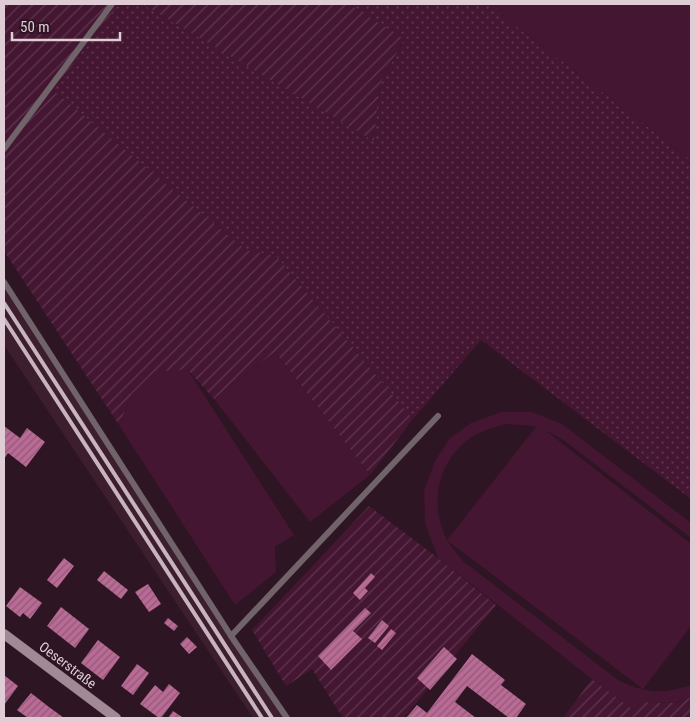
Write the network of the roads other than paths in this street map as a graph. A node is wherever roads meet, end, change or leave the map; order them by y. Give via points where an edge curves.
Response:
1 (112, 4) edge
2 (4, 149) edge
3 (4, 282) edge
4 (438, 416) dead end
5 (4, 634) edge
6 (231, 636) junction
7 (116, 718) edge
8 (287, 718) edge

1 - 2 lane
3 - 6 lane
4 - 6 lane
5 - 7 street, Oeserstraße
6 - 8 lane

